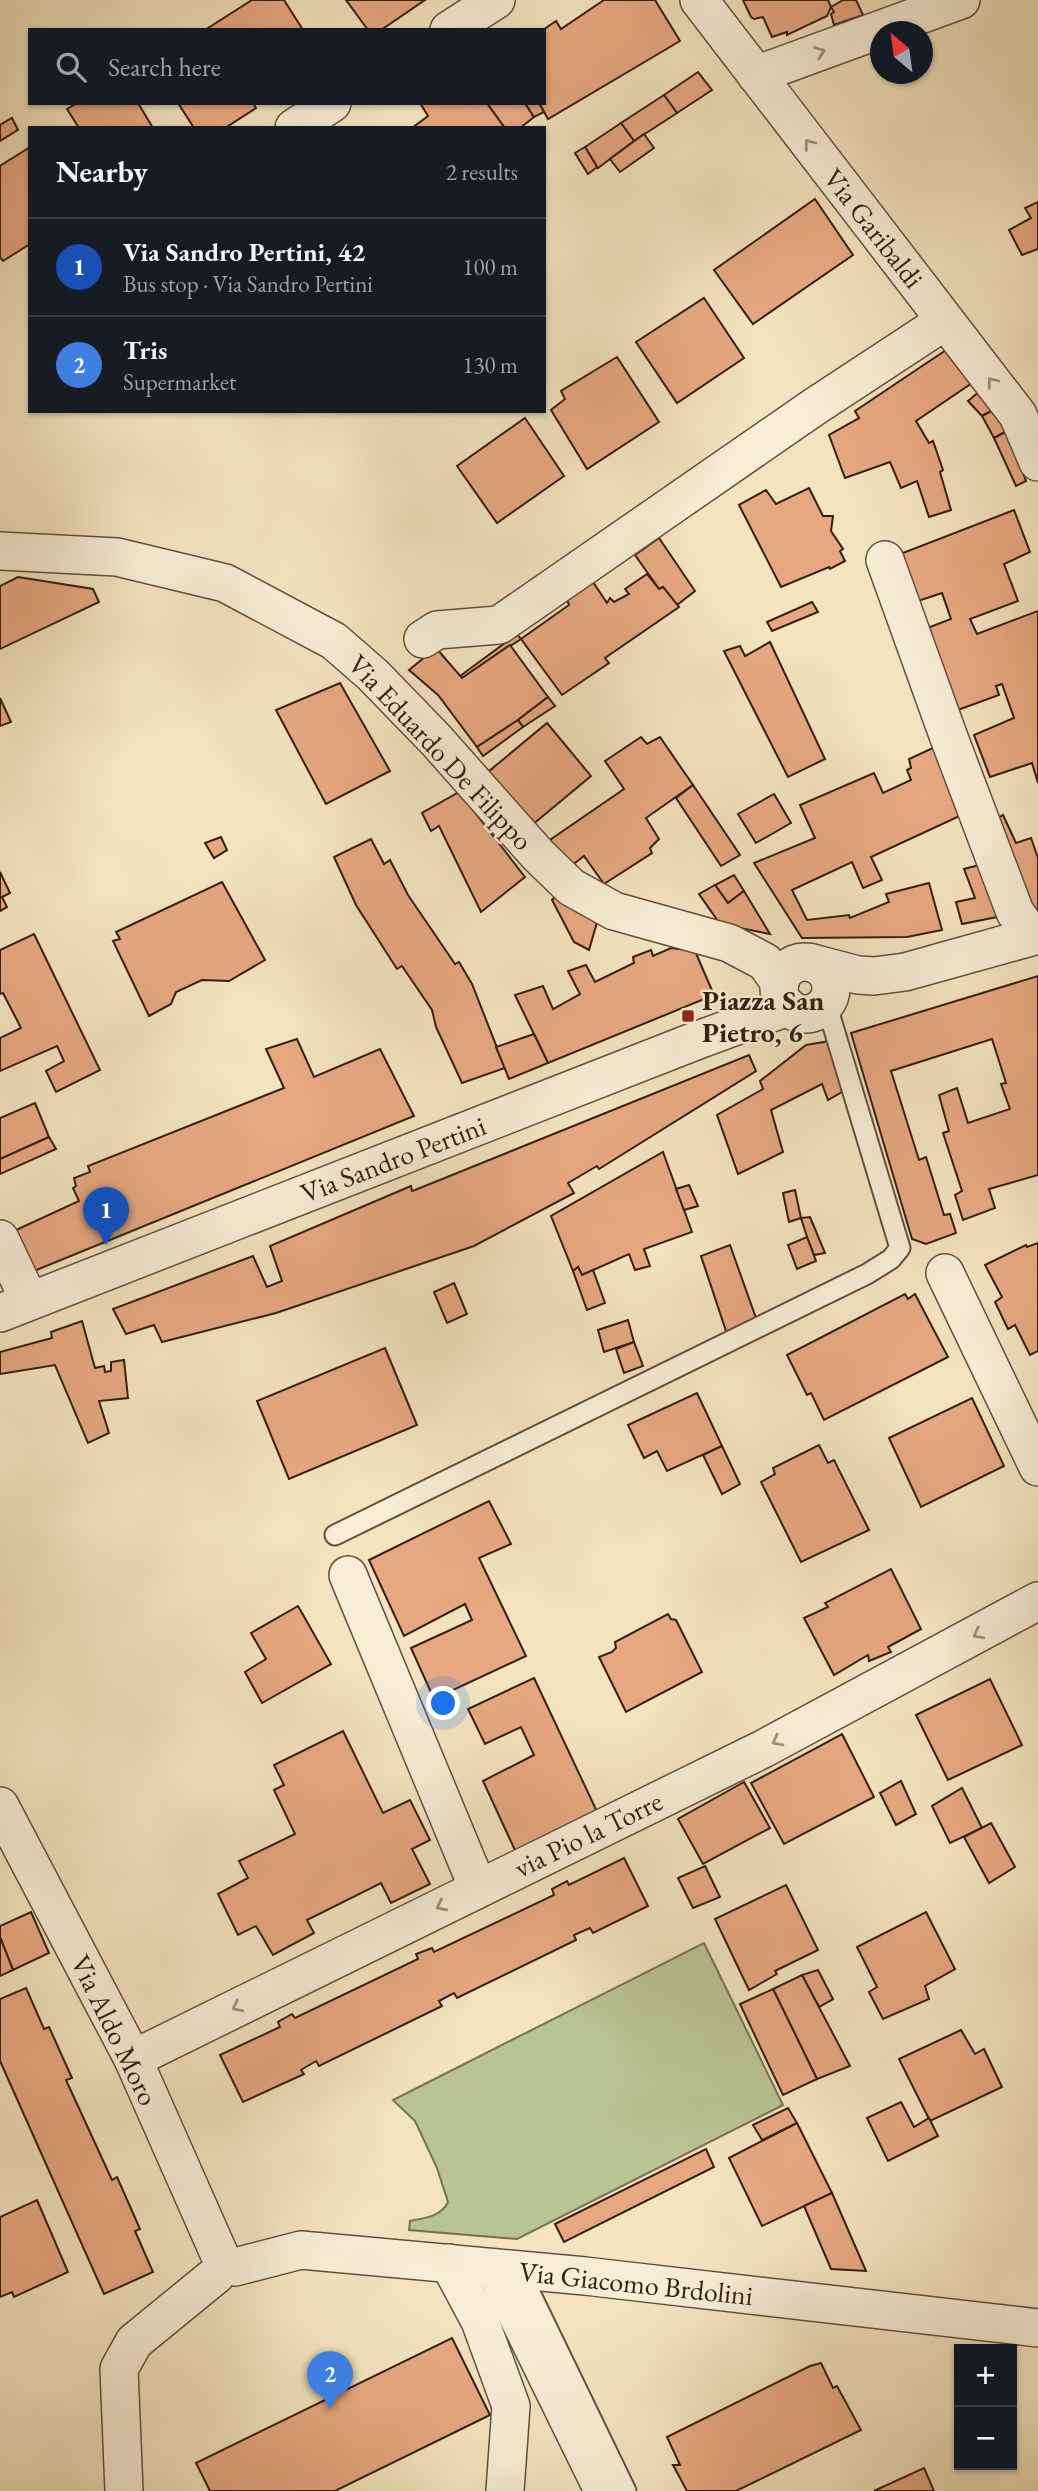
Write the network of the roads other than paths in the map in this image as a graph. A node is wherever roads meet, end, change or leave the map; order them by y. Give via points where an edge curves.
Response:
1 (496, 0) edge
2 (699, 0) edge
3 (961, 0) edge
4 (452, 28) edge
5 (756, 75) junction
6 (329, 105) edge
7 (297, 126) edge
8 (945, 321) junction
9 (1028, 411) edge
10 (1038, 462) edge
11 (0, 551) edge
12 (885, 560) dead end
13 (423, 639) dead end
14 (1035, 936) edge
15 (812, 963) junction
16 (784, 995) junction
17 (826, 1003) junction
18 (0, 1239) edge
19 (944, 1273) dead end
20 (15, 1307) edge
21 (1038, 1467) edge
22 (335, 1535) dead end
23 (348, 1575) dead end
24 (1038, 1601) edge
25 (0, 1806) edge
26 (478, 1888) junction
27 (133, 2059) junction
28 (449, 2263) junction
29 (224, 2267) junction
30 (506, 2269) junction
31 (1038, 2328) edge
32 (613, 2488) edge
33 (124, 2491) edge
34 (505, 2491) edge

1 - 4 street
2 - 5 street, Via Garibaldi
5 -> 3 street
8 -> 5 street, Via Garibaldi
6 - 7 street
9 -> 8 street, Via Garibaldi
8 - 13 street via 499,625 437,630
9 - 10 street, Via Garibaldi
11 - 16 street, Via Eduardo De Filippo via 117,557 225,583 334,641 436,740 571,887 614,911 729,943 765,962
12 - 14 street via 1015,912
14 - 15 street via 905,972 874,976
15 - 16 street via 788,968
15 - 17 street via 830,980
16 - 17 street via 795,1012 813,1013
16 - 20 street, Via Sandro Pertini via 698,1040
17 - 22 lane via 900,1248 891,1258 867,1274
18 - 20 street
19 - 21 street
23 - 26 street
24 -> 26 street, via Pio la Torre via 763,1749
25 - 27 street, Via Aldo Moro
26 -> 27 street, via Pio la Torre
27 - 29 street, Via Aldo Moro
28 - 29 street, Via Giacomo Brdolini via 301,2250
28 - 30 street, Via Giacomo Brdolini
28 - 34 street via 481,2321 511,2406
29 - 33 street via 134,2342 119,2369
30 - 31 street, Via Giacomo Brdolini
30 - 32 street

